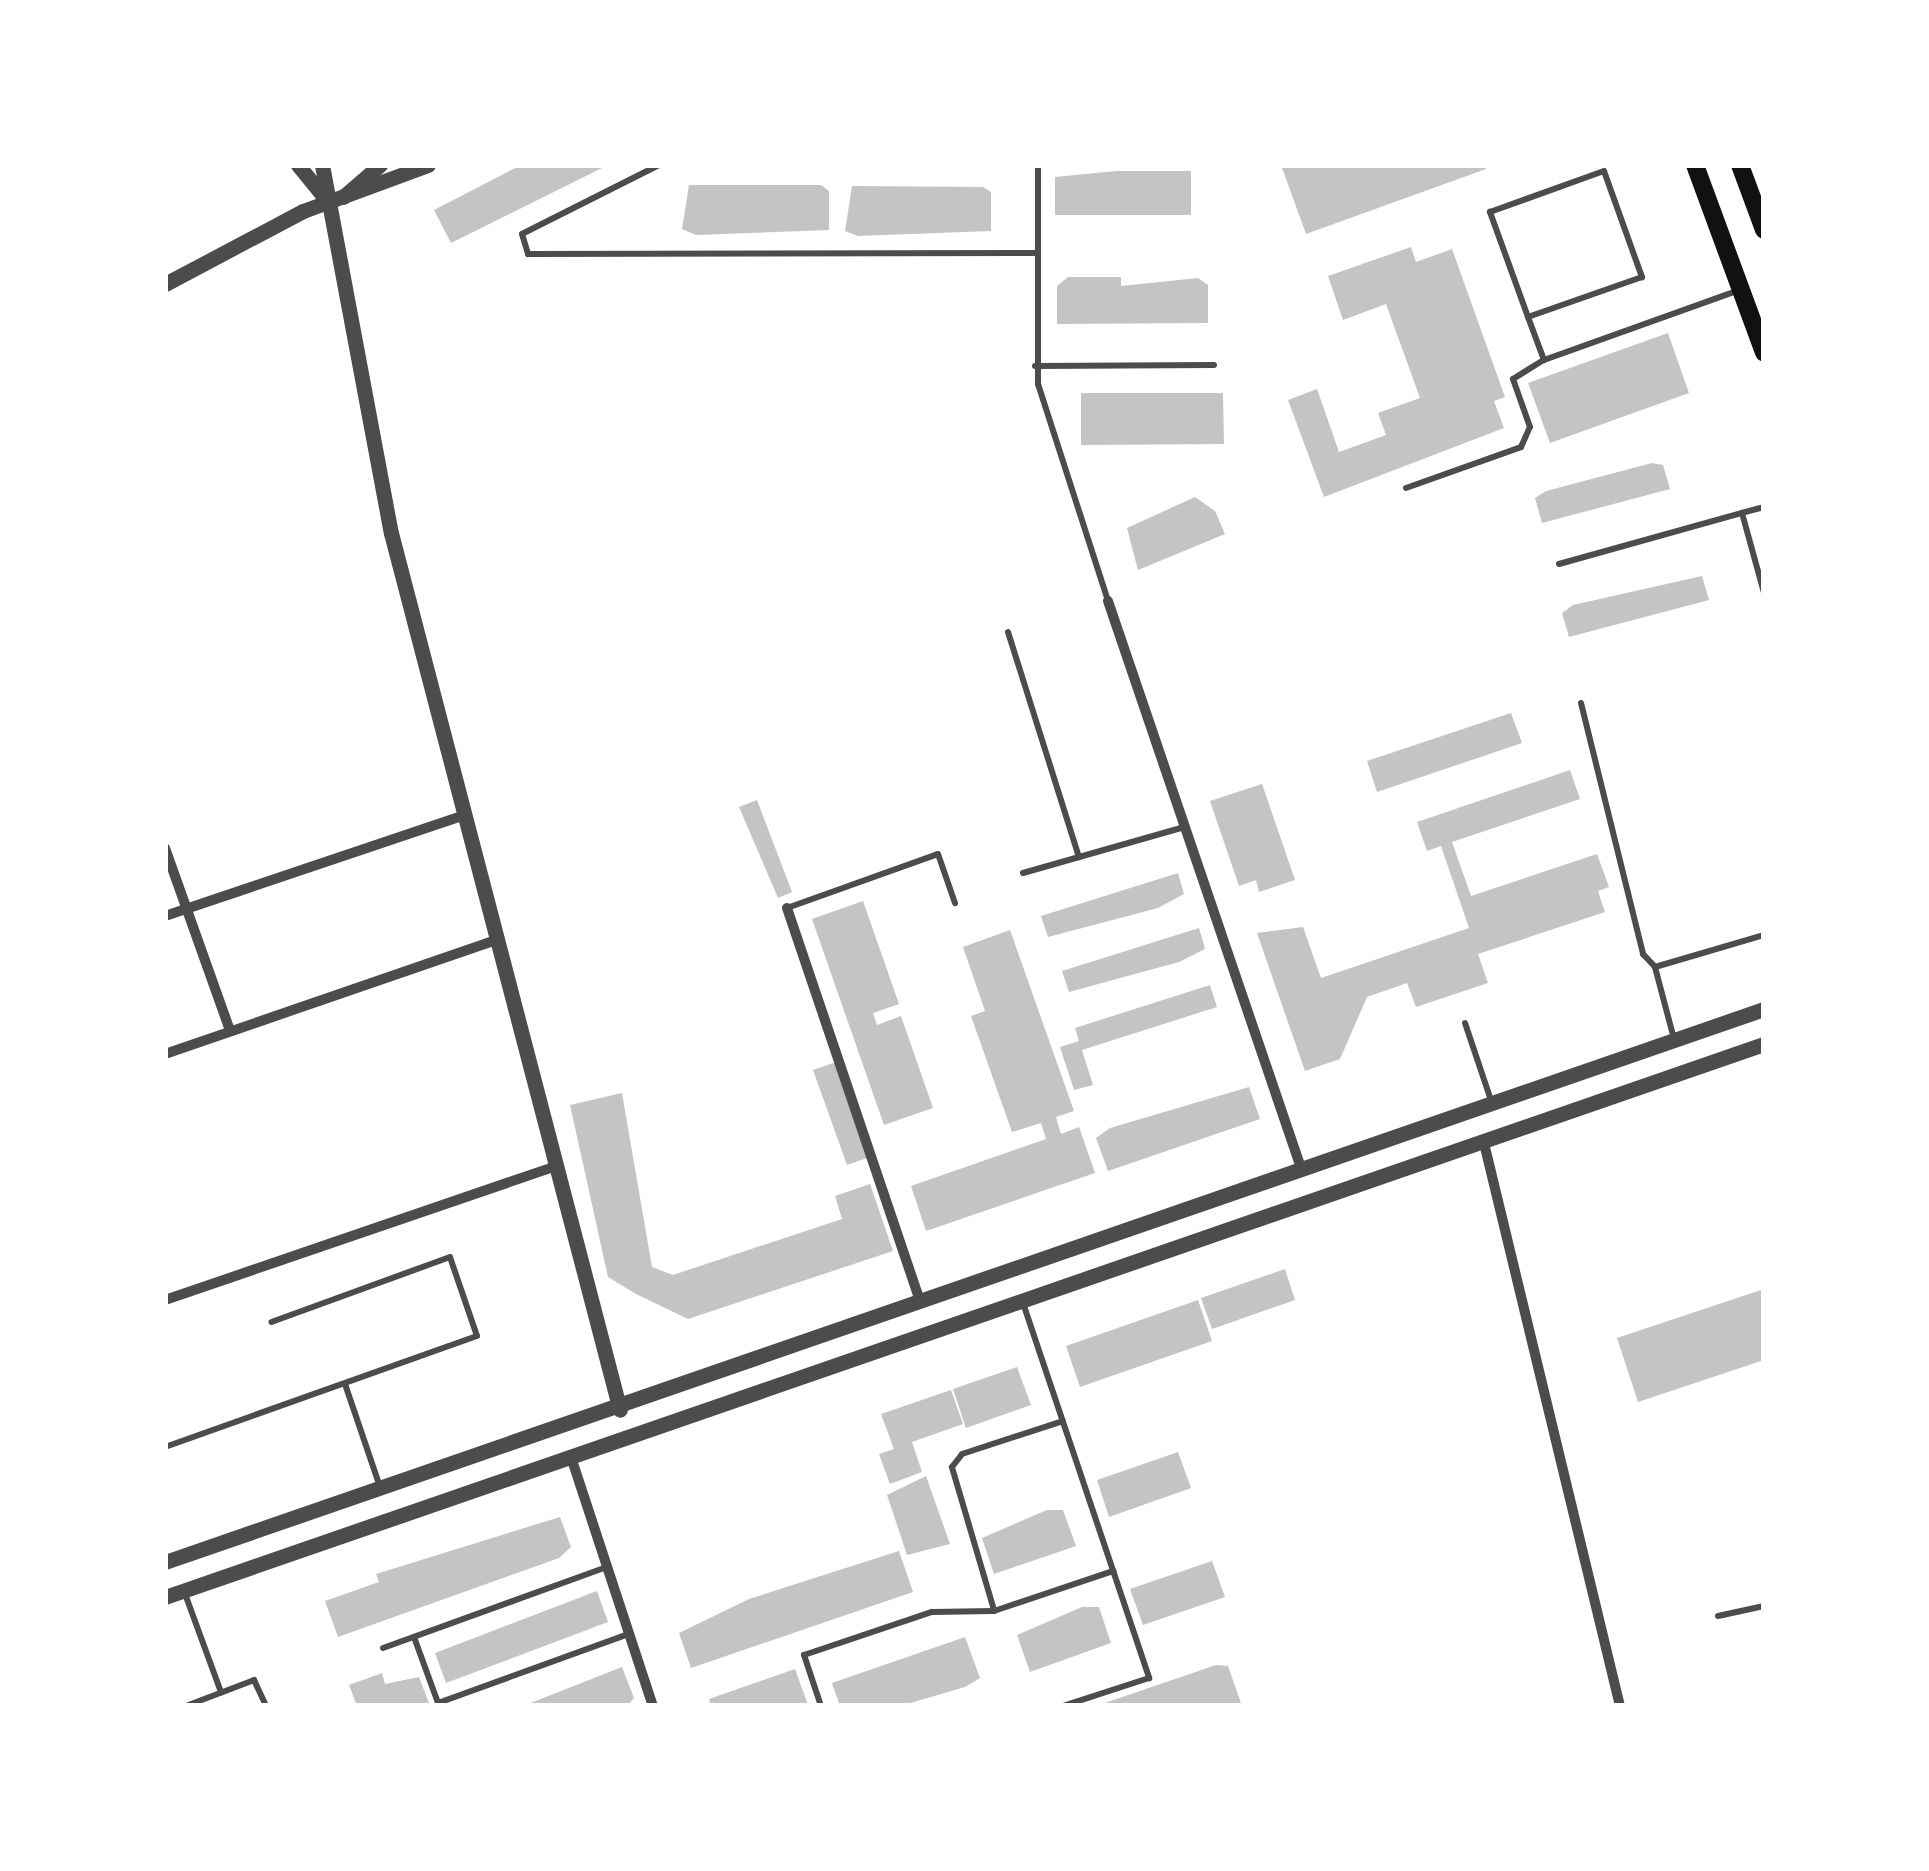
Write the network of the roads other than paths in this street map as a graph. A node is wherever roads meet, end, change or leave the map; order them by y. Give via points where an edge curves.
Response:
1 (298, 165) edge
2 (322, 165) edge
3 (380, 165) edge
4 (428, 165) edge
5 (659, 165) edge
6 (1038, 165) edge
7 (1695, 165) edge
8 (1740, 165) edge
9 (332, 206) junction
10 (1764, 230) edge
11 (1035, 253) junction
12 (165, 284) edge
13 (1741, 289) junction
14 (1528, 317) junction
15 (1764, 353) edge
16 (1544, 360) junction
17 (1214, 365) dead end
18 (1035, 366) junction
19 (1406, 488) dead end
20 (1764, 507) edge
21 (1742, 513) junction
22 (1559, 564) dead end
23 (1764, 592) edge
24 (1108, 601) joint
25 (1008, 632) dead end
26 (1582, 703) dead end
27 (463, 816) junction
28 (1184, 827) junction
29 (165, 848) edge
30 (1079, 857) junction
31 (1024, 873) dead end
32 (955, 904) dead end
33 (186, 908) junction
34 (787, 908) joint
35 (165, 916) edge
36 (1764, 935) edge
37 (496, 940) junction
38 (1655, 967) junction
39 (1764, 1009) edge
40 (1465, 1024) dead end
41 (230, 1031) junction
42 (1674, 1040) junction
43 (1764, 1044) edge
44 (165, 1054) edge
45 (1492, 1104) junction
46 (1484, 1142) junction
47 (554, 1167) junction
48 (1302, 1170) junction
49 (165, 1300) edge
50 (920, 1302) junction
51 (1023, 1302) junction
52 (271, 1322) dead end
53 (345, 1384) junction
54 (620, 1410) junction
55 (1063, 1420) junction
56 (165, 1447) edge
57 (571, 1457) junction
58 (380, 1488) junction
59 (165, 1562) edge
60 (607, 1568) junction
61 (1113, 1571) junction
62 (184, 1591) junction
63 (165, 1597) edge
64 (1764, 1606) edge
65 (994, 1611) junction
66 (1718, 1616) dead end
67 (629, 1634) junction
68 (414, 1637) junction
69 (383, 1648) dead end
70 (221, 1692) junction
71 (186, 1706) edge
72 (266, 1706) edge
73 (653, 1706) edge
74 (821, 1706) edge
75 (1063, 1706) edge
76 (1620, 1706) edge

1 - 9 street
2 - 9 street
3 - 9 street
4 - 9 street
5 - 11 lane via 522,234 522,245 528,254
6 - 11 lane
7 - 13 main road
8 - 10 main road
9 - 12 street
9 - 27 street via 379,479
11 - 18 lane
13 - 15 main road
13 - 16 lane
14 - 14 lane via 1490,212 1604,171 1642,277
14 - 16 lane
16 - 19 lane via 1513,379 1530,427 1521,447
17 - 18 lane
18 - 24 lane
20 - 21 lane
21 - 22 lane
21 - 23 lane
24 - 28 street
25 - 30 lane
26 - 38 lane via 1643,954
27 - 33 street
27 - 37 street
28 - 30 lane
28 - 48 street
29 - 33 street
30 - 31 lane
32 - 34 lane via 938,854
33 - 35 street
33 - 41 street
34 - 50 street
36 - 38 lane
37 - 41 street
37 - 47 street
38 - 42 lane
39 - 42 street
40 - 45 lane
41 - 44 street
42 - 45 street
43 - 46 street
45 - 48 street
46 - 51 street
46 - 76 street
47 - 49 street
47 - 54 street
48 - 50 street
50 - 54 street
51 - 55 lane
51 - 57 street
52 - 53 lane via 450,1258 477,1336
53 - 56 lane
53 - 58 lane
54 - 58 street
55 - 61 lane
55 - 65 lane via 962,1454 952,1466
57 - 60 street
57 - 62 street
58 - 59 street
60 - 67 street
60 - 68 lane
61 - 65 lane
61 - 75 lane via 1149,1678
62 - 63 street
62 - 70 lane
64 - 66 lane
65 - 74 lane via 932,1612 804,1655
67 - 68 lane via 438,1703
67 - 73 street
68 - 69 lane
70 - 71 lane
70 - 72 lane via 254,1680

